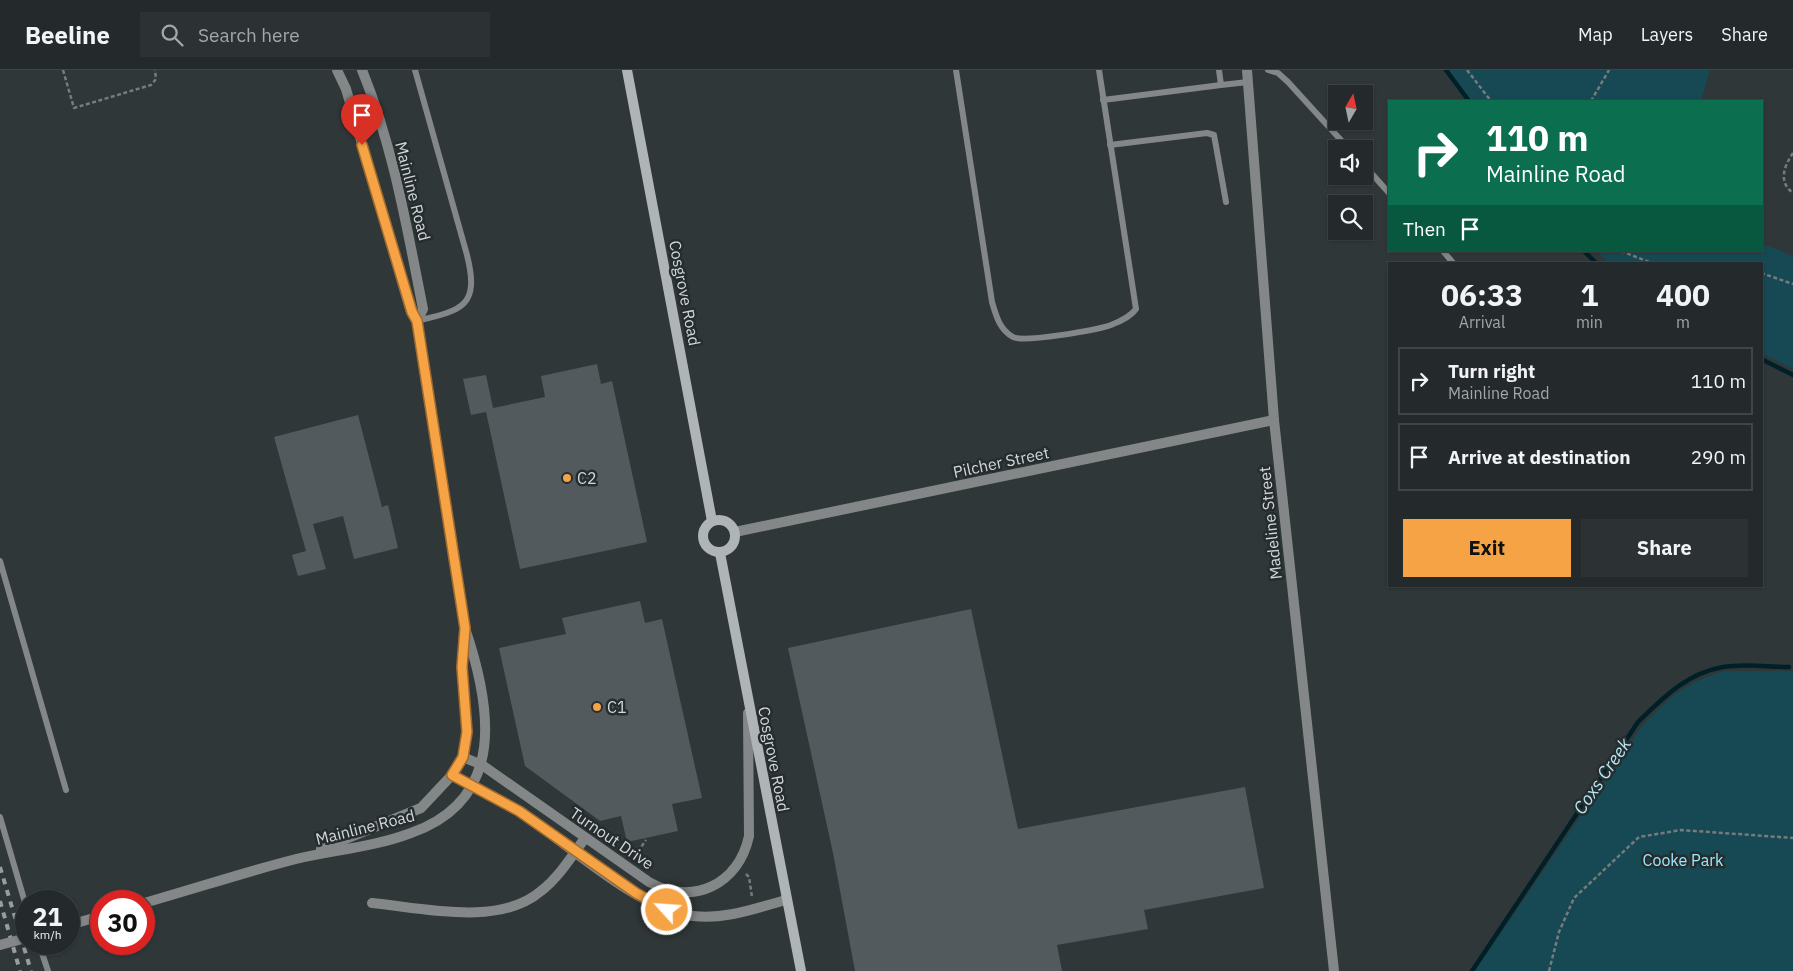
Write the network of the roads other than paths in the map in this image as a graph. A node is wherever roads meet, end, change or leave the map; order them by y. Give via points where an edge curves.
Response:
1 (338, 70) edge
2 (362, 70) edge
3 (415, 70) edge
4 (628, 70) edge
5 (956, 70) edge
6 (1099, 70) edge
7 (1219, 70) edge
8 (1247, 70) edge
9 (1268, 70) edge
10 (1248, 82) junction
11 (1221, 85) junction
12 (1104, 100) junction
13 (1341, 140) edge
14 (1110, 145) junction
15 (1373, 175) edge
16 (1388, 191) edge
17 (1226, 202) dead end
18 (1444, 252) edge
19 (1452, 262) edge
20 (417, 321) junction
21 (1274, 420) junction
22 (712, 521) junction
23 (735, 532) junction
24 (720, 552) junction
25 (0, 561) edge
26 (465, 628) junction
27 (748, 704) junction
28 (463, 757) junction
29 (482, 765) junction
30 (452, 775) junction
31 (472, 785) junction
32 (66, 790) dead end
33 (0, 817) edge
34 (585, 838) junction
35 (575, 852) junction
36 (295, 859) junction
37 (21, 890) edge
38 (786, 900) junction
39 (155, 901) edge
40 (372, 903) dead end
41 (15, 941) edge
42 (0, 945) edge
43 (42, 955) edge
44 (48, 971) edge
45 (801, 971) edge
46 (1334, 971) edge

1 - 20 street, Mainline Road
2 - 20 street, Mainline Road via 402,201 423,309
3 - 20 lane via 467,255 472,284 468,297 458,310
4 - 22 main road, Cosgrove Road
5 - 14 lane via 992,302 1003,329 1015,338 1033,339 1110,325 1132,316 1136,309
6 - 12 lane
7 - 11 lane
8 - 10 street, Madeline Street
9 - 13 lane via 1288,82
10 - 11 lane
10 - 21 street, Madeline Street
11 - 12 lane
12 - 14 lane
14 - 17 lane via 1207,133 1214,135
15 - 16 lane
18 - 19 lane
20 - 26 street, Mainline Road
21 - 23 street, Pilcher Street
21 - 46 street, Madeline Street
22 - 23 main road via 726,522
22 - 24 main road via 704,528 704,543 710,550
23 - 24 main road via 730,548
24 - 27 main road, Cosgrove Road
25 - 32 lane
26 - 28 street, Mainline Road via 462,667 467,732
26 - 29 street, Mainline Road via 478,666 485,715
27 - 34 street, Turnout Drive via 750,836 742,860 726,878 710,887 690,892 664,889
27 - 38 main road, Cosgrove Road
28 - 29 street, Turnout Drive
28 - 30 street, Mainline Road
29 - 31 street, Mainline Road
29 - 34 street, Turnout Drive
30 - 31 street, Turnout Drive
30 - 36 street, Mainline Road via 421,808
31 - 35 street, Turnout Drive via 519,811
31 - 36 street, Mainline Road via 446,814 412,833
33 - 37 lane
34 - 35 street
35 - 38 street, Turnout Drive via 653,904 679,914 721,916
35 - 40 street via 542,891 511,908 480,913
36 - 39 street, Mainline Road
38 - 45 main road, Cosgrove Road
41 - 42 street, bridge
43 - 44 lane

